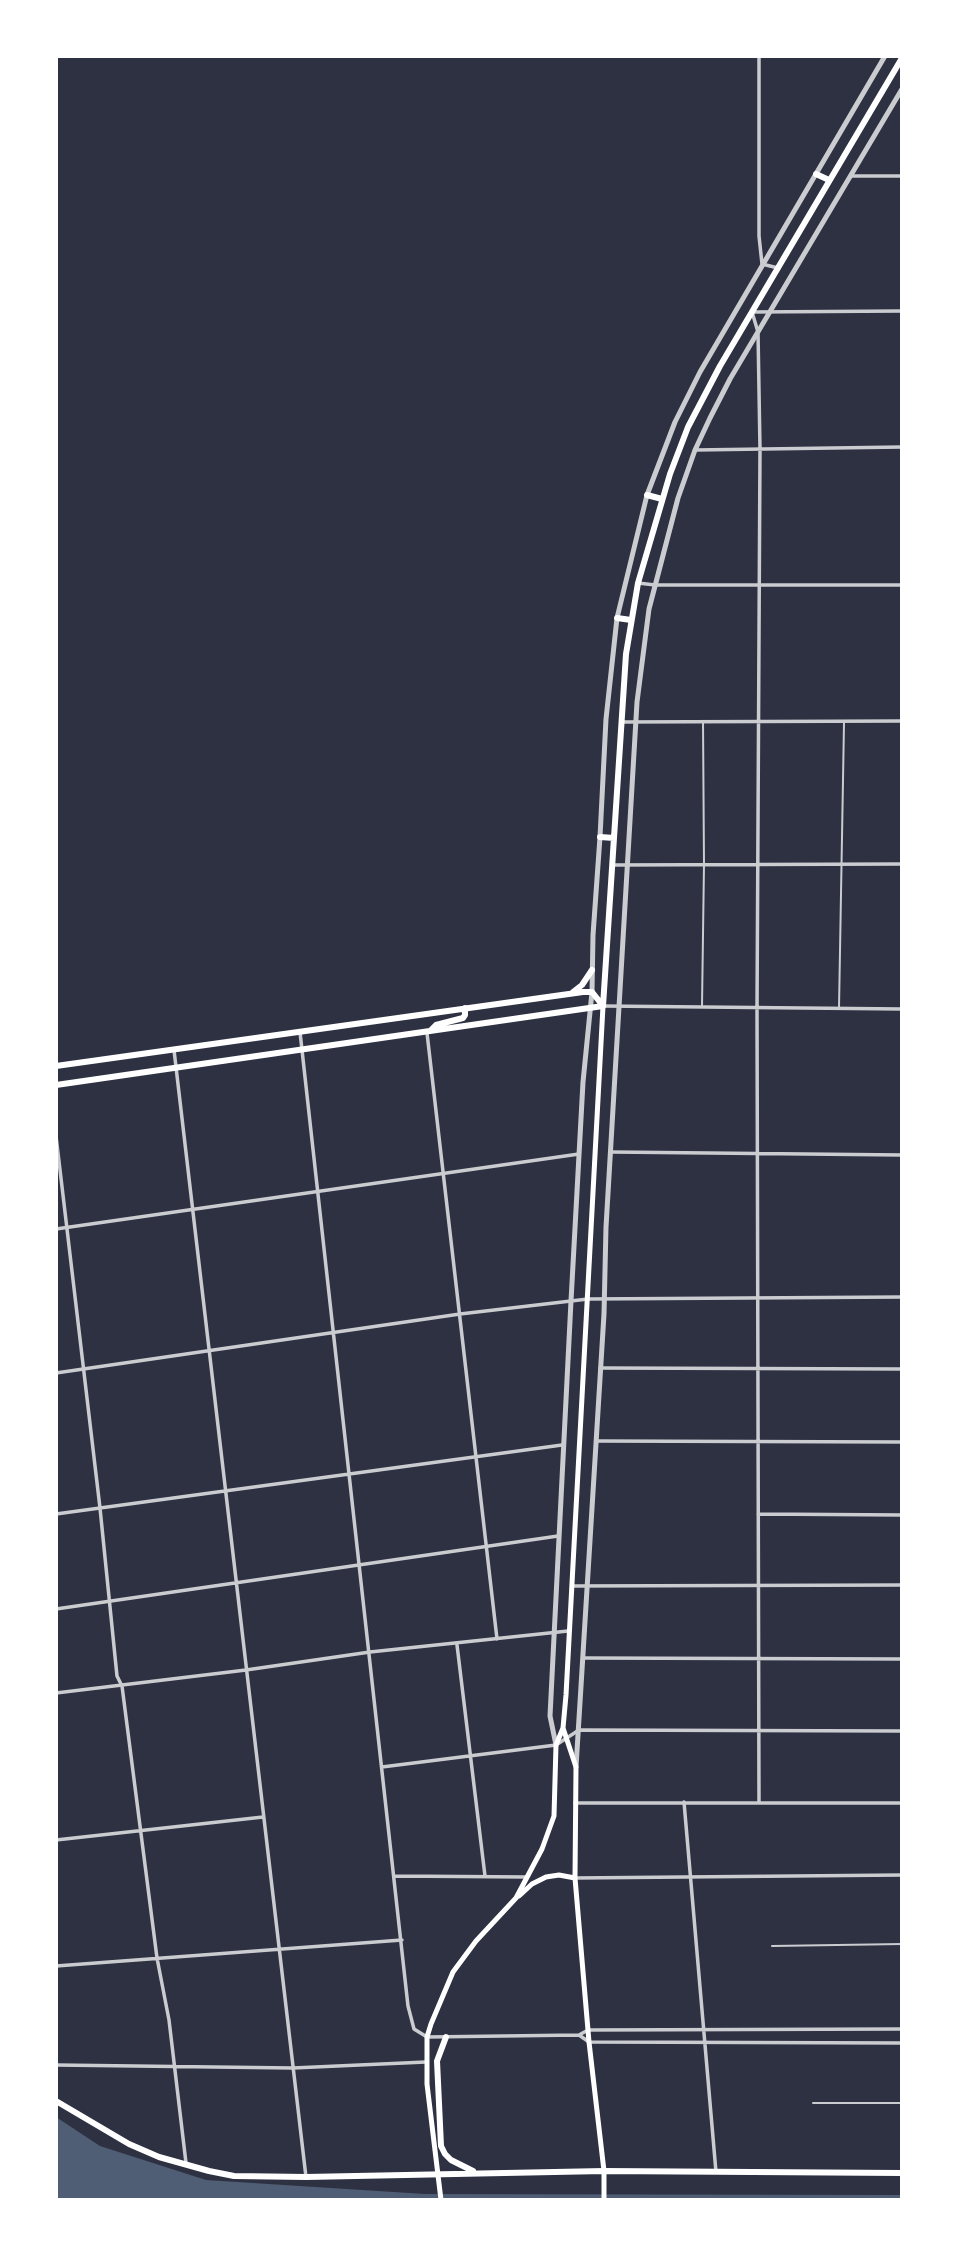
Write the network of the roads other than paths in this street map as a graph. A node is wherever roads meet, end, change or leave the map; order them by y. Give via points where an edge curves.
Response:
1 (759, 56) edge
2 (885, 56) edge
3 (902, 59) edge
4 (902, 89) edge
5 (816, 174) junction
6 (850, 176) junction
7 (902, 176) edge
8 (829, 180) junction
9 (762, 264) junction
10 (778, 268) junction
11 (902, 311) edge
12 (752, 312) junction
13 (770, 312) junction
14 (758, 332) junction
15 (902, 447) edge
16 (760, 449) junction
17 (695, 450) junction
18 (647, 495) junction
19 (662, 499) junction
20 (638, 583) junction
21 (655, 585) junction
22 (759, 585) junction
23 (902, 585) edge
24 (617, 618) junction
25 (631, 620) junction
26 (703, 720) junction
27 (759, 720) junction
28 (844, 720) junction
29 (902, 720) edge
30 (621, 722) junction
31 (636, 722) junction
32 (600, 837) junction
33 (614, 838) junction
34 (843, 863) junction
35 (705, 864) junction
36 (758, 864) junction
37 (902, 864) edge
38 (612, 865) junction
39 (628, 865) junction
40 (592, 970) junction
41 (592, 992) junction
42 (570, 993) junction
43 (603, 1006) junction
44 (589, 1007) junction
45 (620, 1007) junction
46 (465, 1008) junction
47 (702, 1008) junction
48 (757, 1009) junction
49 (839, 1009) junction
50 (902, 1009) edge
51 (300, 1031) junction
52 (429, 1031) junction
53 (173, 1049) junction
54 (302, 1049) junction
55 (56, 1066) edge
56 (176, 1068) junction
57 (56, 1085) edge
58 (56, 1136) edge
59 (611, 1152) junction
60 (757, 1153) junction
61 (579, 1154) junction
62 (902, 1155) edge
63 (443, 1173) junction
64 (317, 1191) junction
65 (191, 1210) junction
66 (66, 1227) junction
67 (56, 1229) edge
68 (902, 1297) edge
69 (604, 1298) junction
70 (758, 1298) junction
71 (589, 1299) junction
72 (571, 1301) junction
73 (460, 1314) junction
74 (334, 1332) junction
75 (207, 1351) junction
76 (600, 1368) junction
77 (758, 1368) junction
78 (82, 1369) junction
79 (902, 1369) edge
80 (56, 1373) edge
81 (596, 1441) junction
82 (758, 1441) junction
83 (902, 1442) edge
84 (565, 1444) junction
85 (476, 1456) junction
86 (349, 1474) junction
87 (224, 1491) junction
88 (100, 1508) junction
89 (56, 1514) edge
90 (758, 1514) junction
91 (902, 1514) edge
92 (558, 1536) junction
93 (486, 1548) junction
94 (360, 1566) junction
95 (236, 1584) junction
96 (587, 1585) junction
97 (758, 1585) junction
98 (902, 1585) edge
99 (571, 1586) junction
100 (109, 1602) junction
101 (56, 1609) edge
102 (568, 1631) junction
103 (554, 1632) junction
104 (497, 1639) junction
105 (457, 1644) junction
106 (370, 1652) junction
107 (583, 1658) junction
108 (758, 1658) junction
109 (902, 1658) edge
110 (246, 1670) junction
111 (122, 1686) junction
112 (56, 1693) edge
113 (563, 1728) junction
114 (579, 1730) junction
115 (758, 1731) junction
116 (902, 1731) edge
117 (567, 1739) junction
118 (556, 1745) junction
119 (471, 1756) junction
120 (382, 1767) junction
121 (576, 1767) junction
122 (684, 1802) junction
123 (760, 1802) junction
124 (575, 1803) junction
125 (902, 1803) edge
126 (264, 1817) junction
127 (141, 1830) junction
128 (56, 1840) edge
129 (902, 1875) edge
130 (395, 1876) junction
131 (485, 1876) junction
132 (690, 1876) junction
133 (527, 1877) junction
134 (575, 1878) junction
135 (516, 1898) junction
136 (402, 1940) junction
137 (902, 1944) edge
138 (772, 1946) dead end
139 (279, 1949) junction
140 (157, 1958) junction
141 (56, 1966) edge
142 (703, 2029) junction
143 (902, 2029) edge
144 (588, 2030) junction
145 (579, 2035) junction
146 (427, 2037) junction
147 (446, 2037) junction
148 (589, 2042) junction
149 (705, 2043) junction
150 (902, 2043) edge
151 (426, 2063) junction
152 (56, 2064) edge
153 (173, 2067) junction
154 (293, 2067) junction
155 (56, 2101) edge
156 (902, 2103) edge
157 (813, 2104) dead end
158 (186, 2165) junction
159 (604, 2171) junction
160 (474, 2172) junction
161 (716, 2172) junction
162 (437, 2173) junction
163 (902, 2173) edge
164 (306, 2177) junction
165 (441, 2200) edge
166 (604, 2200) edge

1 - 9 street via 757,211
2 - 5 street
3 - 8 main road
4 - 6 street
5 - 8 main road
5 - 9 street
6 - 7 street
6 - 13 street
8 - 10 main road
9 - 10 street
9 - 18 street via 675,422
10 - 12 main road
11 - 13 street
12 - 13 street
12 - 14 street
12 - 19 main road via 688,427
13 - 14 street
14 - 16 street
14 - 17 street
15 - 16 street
16 - 17 street
16 - 22 street
17 - 21 street
18 - 19 main road
18 - 24 street
19 - 20 main road
20 - 21 street
20 - 25 main road
21 - 22 street
21 - 31 street via 641,659
22 - 23 street
22 - 27 street
24 - 25 main road
24 - 32 street
25 - 30 main road
26 - 27 street
26 - 31 street
26 - 35 lane
27 - 28 street
27 - 36 street
28 - 29 street
28 - 34 lane
30 - 31 street
30 - 33 main road
31 - 39 street
32 - 33 main road
32 - 40 street
33 - 38 main road
34 - 36 street
34 - 37 street
34 - 49 lane
35 - 36 street
35 - 39 street
35 - 47 lane
36 - 48 street
38 - 39 street
38 - 43 main road
39 - 45 street
40 - 41 street
40 - 42 main road
41 - 42 main road
41 - 43 main road
41 - 44 street
42 - 46 main road
43 - 44 main road
43 - 45 street
43 - 71 main road
44 - 52 main road
44 - 61 street
45 - 47 street
45 - 59 street
46 - 51 main road
46 - 52 main road via 463,1018
47 - 48 street
48 - 49 street
48 - 60 street
49 - 50 street
51 - 53 main road
51 - 54 street
52 - 54 main road
52 - 63 street
53 - 55 main road
53 - 56 street
54 - 56 main road
54 - 64 street
56 - 57 main road
56 - 65 street
58 - 66 street
59 - 60 street
59 - 69 street
60 - 62 street
60 - 70 street
61 - 63 street
61 - 72 street
63 - 64 street
63 - 73 street
64 - 65 street
64 - 74 street
65 - 66 street
65 - 75 street
66 - 67 street
66 - 78 street
68 - 70 street
69 - 70 street
69 - 71 street
69 - 76 street
70 - 77 street
71 - 72 street
71 - 99 main road
72 - 73 street
72 - 84 street
73 - 74 street
73 - 85 street
74 - 75 street
74 - 86 street
75 - 78 street
75 - 87 street
76 - 77 street
76 - 81 street
77 - 79 street
77 - 82 street
78 - 80 street
78 - 88 street
81 - 82 street
81 - 96 street
82 - 83 street
82 - 90 street
84 - 85 street
84 - 92 street
85 - 86 street
85 - 93 street
86 - 87 street
86 - 94 street
87 - 88 street
87 - 95 street
88 - 89 street
88 - 100 street
90 - 91 street
90 - 97 street
92 - 93 street
92 - 103 street
93 - 94 street
93 - 104 street
94 - 95 street
94 - 106 street
95 - 100 street
95 - 110 street
96 - 97 street
96 - 99 street
96 - 107 street
97 - 98 street
97 - 108 street
99 - 102 main road
100 - 101 street
100 - 111 street
102 - 103 street
102 - 113 main road
103 - 104 street
103 - 118 street via 550,1716
104 - 105 street
105 - 106 street
105 - 119 street
106 - 110 street
106 - 120 street
107 - 108 street
107 - 114 street
108 - 109 street
108 - 115 street
110 - 111 street
110 - 126 street
111 - 112 street
111 - 127 street
113 - 117 main road
113 - 118 main road
114 - 115 street
114 - 117 street
114 - 121 street
115 - 116 street
115 - 123 street
117 - 118 street
117 - 121 main road
118 - 119 street
118 - 133 main road via 554,1816
119 - 120 street
119 - 131 street
120 - 130 street
121 - 124 main road
122 - 123 street
122 - 124 street
122 - 132 street
123 - 125 street
124 - 134 main road
126 - 127 street
126 - 139 street
127 - 128 street
127 - 140 street
129 - 132 street
130 - 131 street
130 - 136 street
131 - 133 street
132 - 134 street
132 - 142 street
133 - 135 main road
134 - 135 main road via 546,1877
134 - 144 main road
135 - 146 main road via 453,1972
136 - 139 street
136 - 146 street via 408,2006 414,2028
137 - 138 lane
139 - 140 street
139 - 154 street
140 - 141 street
140 - 153 street
142 - 143 street
142 - 144 street
142 - 149 street
144 - 145 street
144 - 148 main road
145 - 147 street
145 - 148 street
146 - 147 street
146 - 151 main road
147 - 160 main road via 438,2061 442,2146 451,2161
148 - 149 street
148 - 159 main road
149 - 150 street
149 - 161 street
151 - 154 street
151 - 162 main road
152 - 153 street
153 - 154 street
153 - 158 street
154 - 164 street
155 - 158 main road via 130,2144
156 - 157 lane
158 - 164 main road via 234,2176
159 - 160 main road
159 - 161 main road
159 - 166 main road
160 - 162 main road
161 - 163 main road
162 - 164 main road
162 - 165 main road

